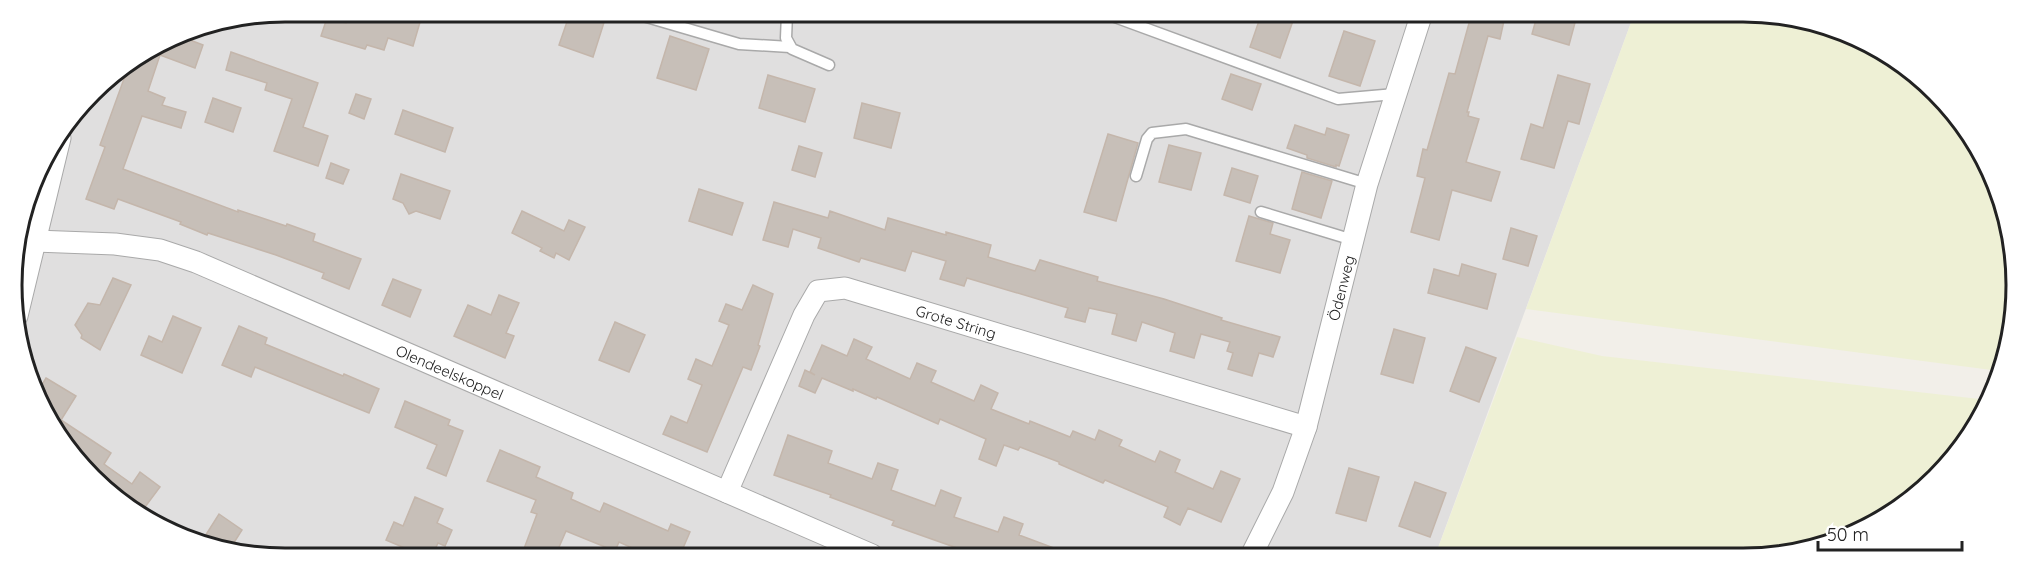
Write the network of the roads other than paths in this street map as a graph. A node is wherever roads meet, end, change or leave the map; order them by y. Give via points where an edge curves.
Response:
1 (664, 22) edge
2 (787, 22) edge
3 (1128, 22) edge
4 (1419, 22) edge
5 (790, 46) junction
6 (829, 65) dead end
7 (1395, 94) junction
8 (55, 160) edge
9 (1136, 176) dead end
10 (1367, 184) junction
11 (1261, 212) dead end
12 (1353, 240) junction
13 (35, 241) junction
14 (22, 293) edge
15 (1306, 427) junction
16 (727, 492) junction
17 (845, 548) edge
18 (1255, 548) edge

1 - 5 lane via 739,44
2 - 5 lane via 786,38
3 - 7 lane via 1338,99
4 - 7 street, Ödenweg
5 - 6 lane
7 - 10 street, Ödenweg
8 - 13 street
9 - 10 lane via 1152,132 1186,129
10 - 12 street, Ödenweg
11 - 12 lane
12 - 15 street, Ödenweg
13 - 14 street
13 - 16 street, Olendeelskoppel via 115,244 160,250 195,262
15 - 16 street, Grote String via 845,288 818,291
15 - 18 street, Ödenweg via 1283,492
16 - 17 street, Olendeelskoppel

